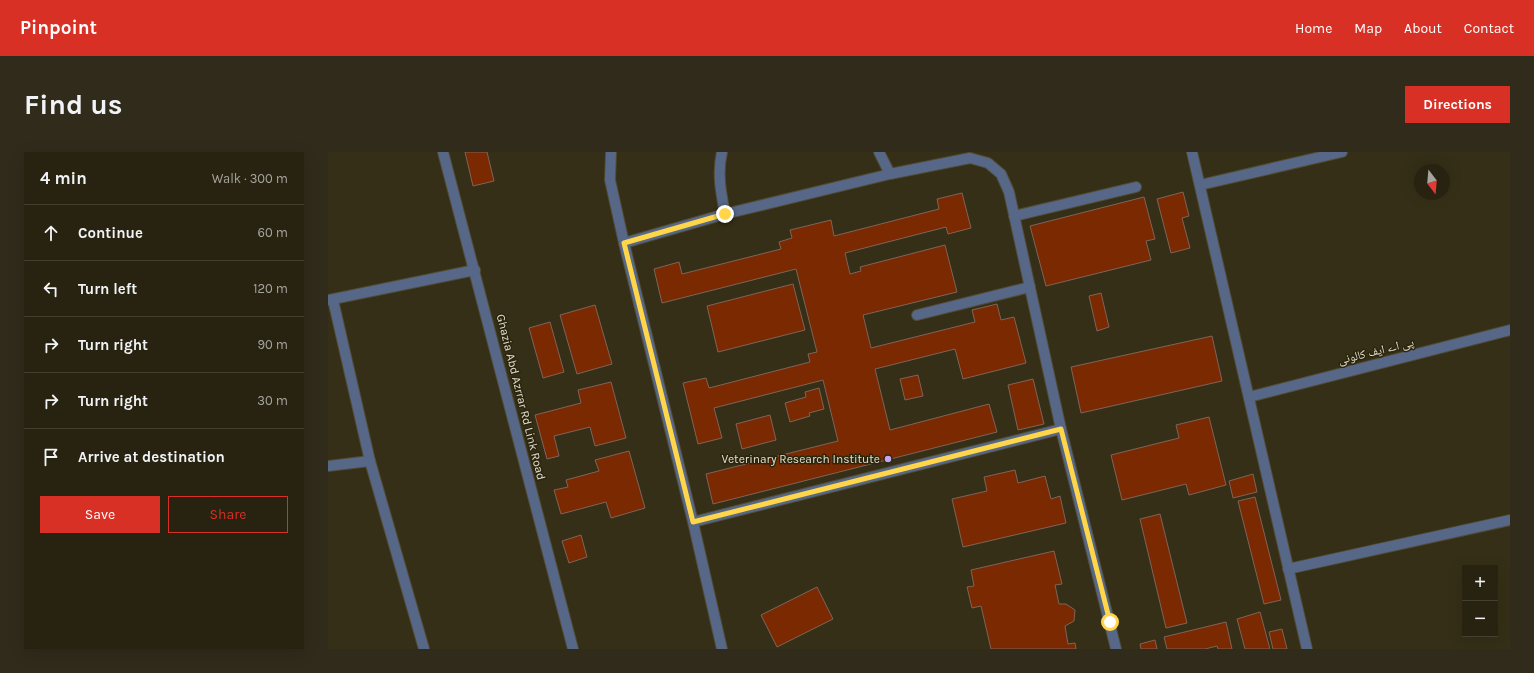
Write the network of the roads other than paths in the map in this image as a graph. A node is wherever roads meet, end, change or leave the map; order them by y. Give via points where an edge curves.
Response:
1 (443, 152) edge
2 (611, 152) edge
3 (722, 152) edge
4 (879, 152) edge
5 (1192, 152) edge
6 (1342, 152) edge
7 (890, 174) junction
8 (1200, 185) junction
9 (1136, 187) dead end
10 (725, 214) junction
11 (1014, 216) junction
12 (624, 243) junction
13 (475, 270) junction
14 (1030, 287) junction
15 (331, 300) edge
16 (917, 315) dead end
17 (1510, 330) edge
18 (1249, 397) junction
19 (1061, 429) junction
20 (370, 461) junction
21 (328, 466) edge
22 (1510, 520) edge
23 (693, 522) junction
24 (1288, 569) junction
25 (424, 649) edge
26 (573, 649) edge
27 (722, 649) edge
28 (1116, 649) edge
29 (1307, 649) edge

1 - 13 street, Ghazia Abd Azrrar Rd Link Road
2 - 12 street via 610,180
3 - 10 street via 719,177
4 - 7 street
5 - 8 street
6 - 8 street
7 - 10 street
7 - 11 street via 970,158 988,163 1001,174 1009,192
8 - 18 street
9 - 11 street
10 - 12 street
11 - 14 street
12 - 23 street
13 - 15 street
13 - 26 street, Ghazia Abd Azrrar Rd Link Road
14 - 16 street
14 - 19 street
15 - 20 street
17 - 18 street, پی اے ایف کالونی
18 - 24 street
19 - 23 street
19 - 28 street
20 - 21 street
20 - 25 street
22 - 24 street
23 - 27 street
24 - 29 street

